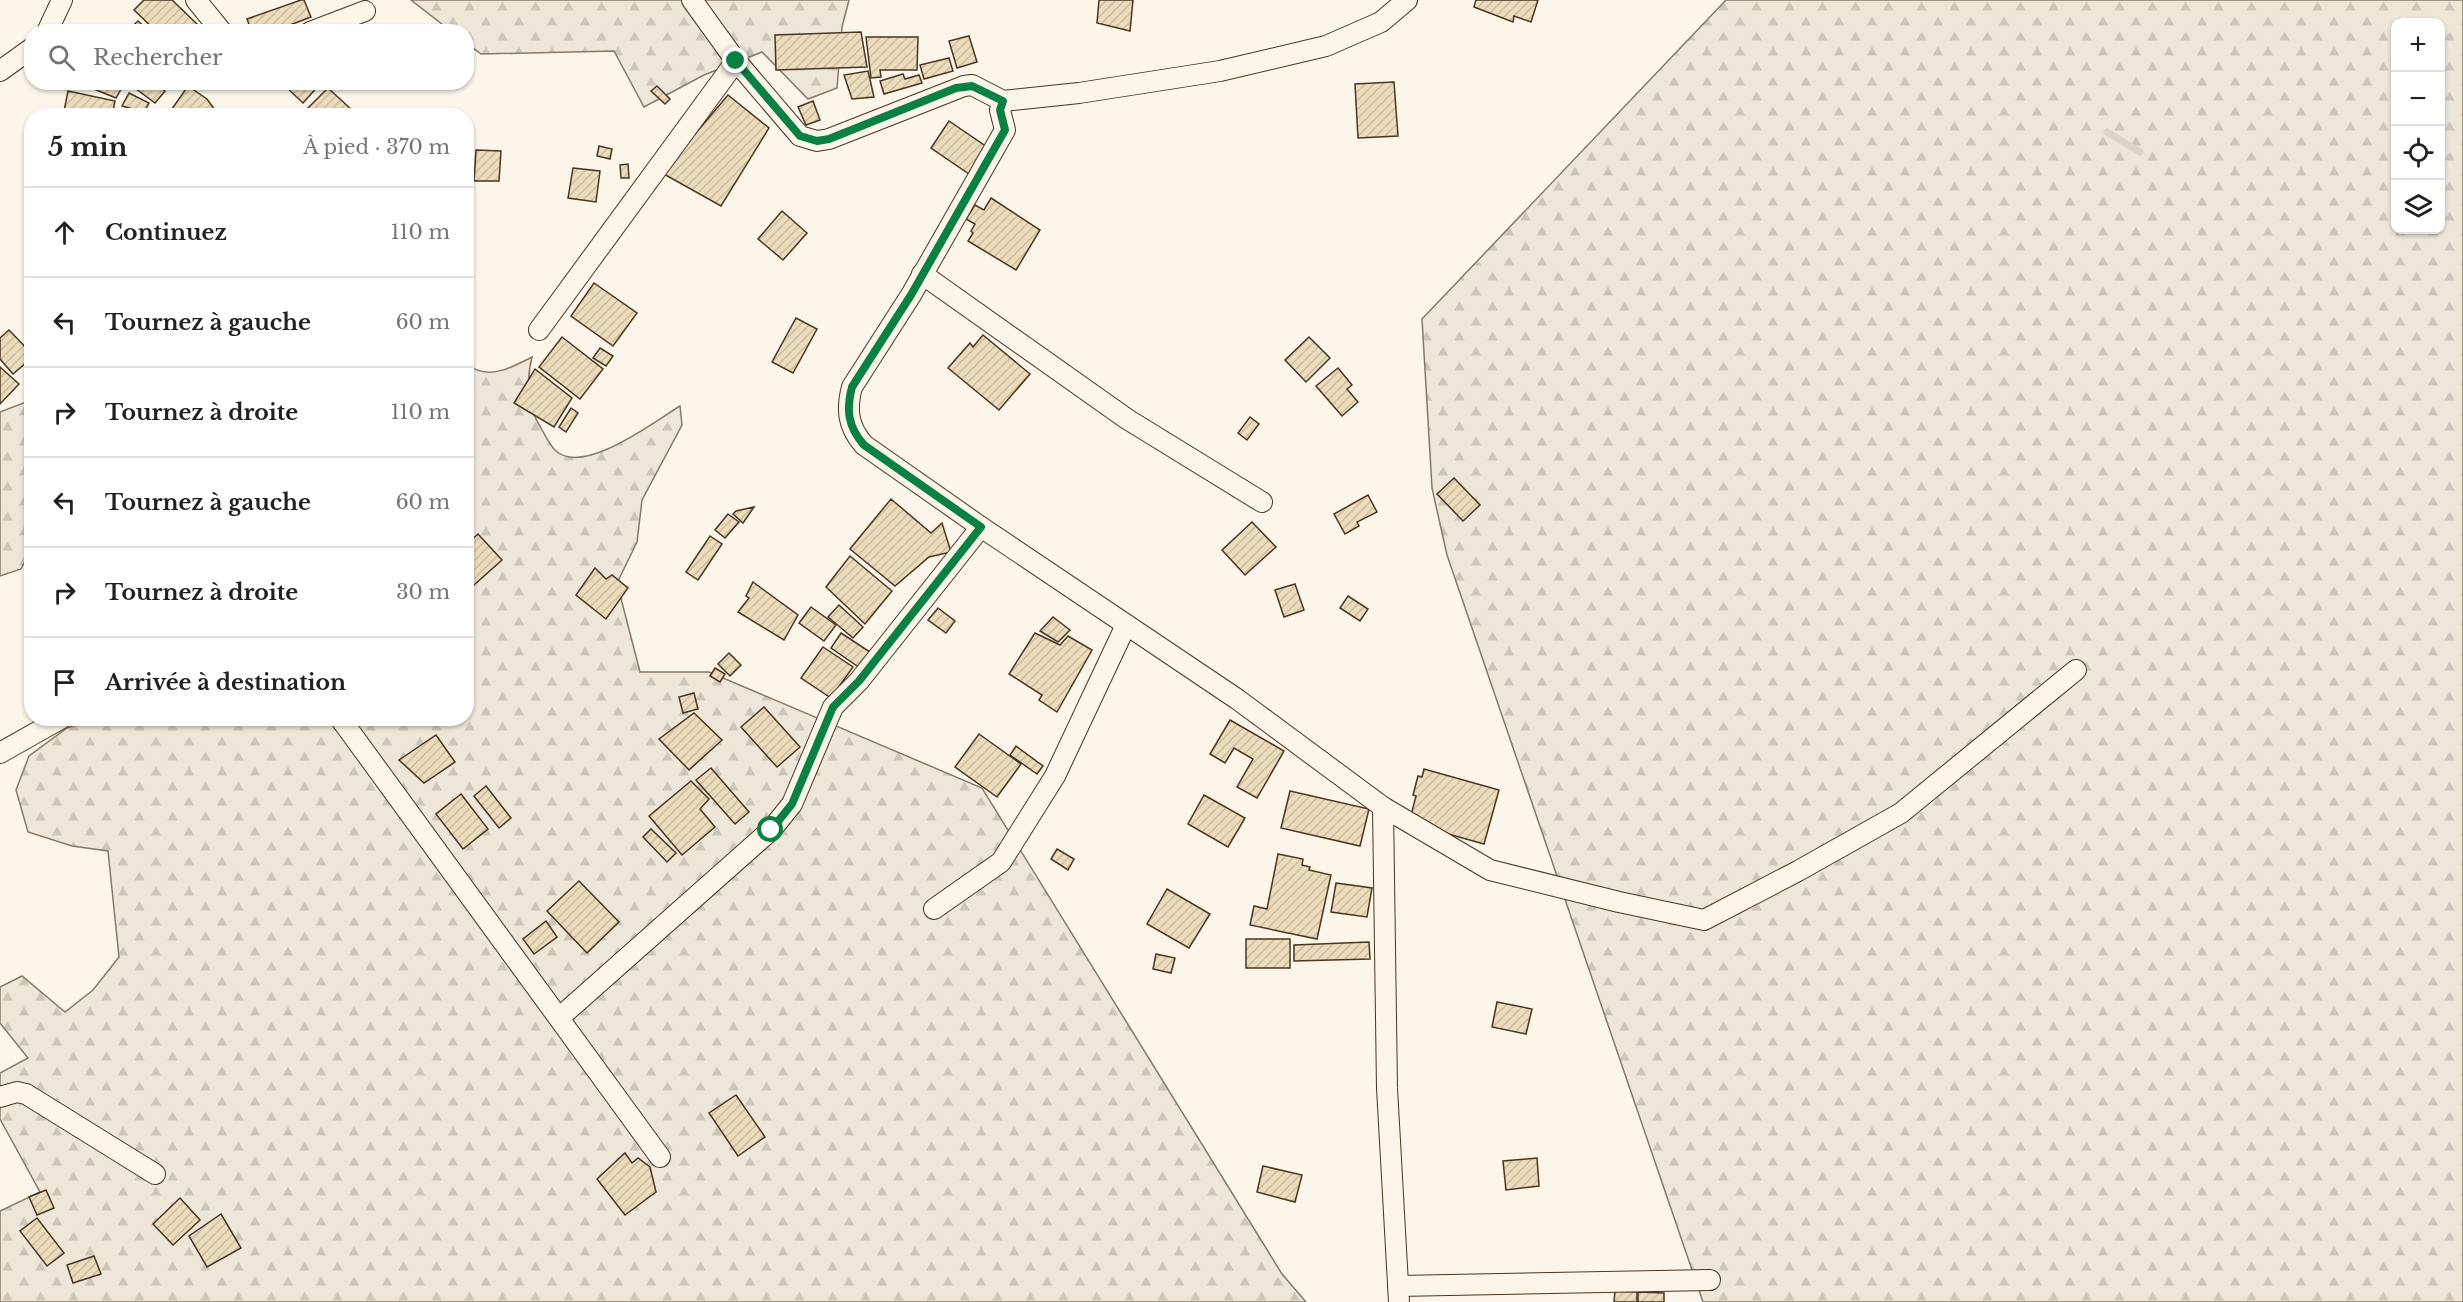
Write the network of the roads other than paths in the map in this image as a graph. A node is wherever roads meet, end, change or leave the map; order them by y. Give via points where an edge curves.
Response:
1 (62, 0) edge
2 (196, 0) edge
3 (692, 0) edge
4 (1407, 0) edge
5 (365, 11) dead end
6 (51, 24) edge
7 (216, 24) edge
8 (331, 24) edge
9 (24, 54) edge
10 (736, 61) junction
11 (0, 71) edge
12 (1003, 101) junction
13 (922, 274) junction
14 (539, 330) dead end
15 (1262, 502) dead end
16 (981, 527) junction
17 (1126, 625) junction
18 (2076, 670) dead end
19 (48, 726) edge
20 (346, 726) edge
21 (0, 753) edge
22 (1383, 807) junction
23 (934, 909) dead end
24 (559, 1018) junction
25 (0, 1096) edge
26 (660, 1156) dead end
27 (155, 1174) dead end
28 (1710, 1280) dead end
29 (1399, 1294) edge

1 - 6 street
2 - 7 street
3 - 10 street
4 - 12 street via 1381,22 1326,46 1220,71
5 - 8 street
9 - 11 street
10 - 12 street via 800,136 817,141 964,86
10 - 14 street
12 - 13 street via 1000,110 1005,130
13 - 15 street via 1127,419
13 - 16 street via 852,387 847,404 849,420 864,445
16 - 17 street
16 - 24 street via 859,681 833,707 792,804 771,830
17 - 22 street via 1237,699
17 - 23 street via 1055,776 1001,862
18 - 22 street via 1901,813 1704,920 1490,870
19 - 21 street
20 - 24 street
22 - 29 street via 1387,1088
24 - 26 street
25 - 27 street via 26,1094
28 - 29 street

